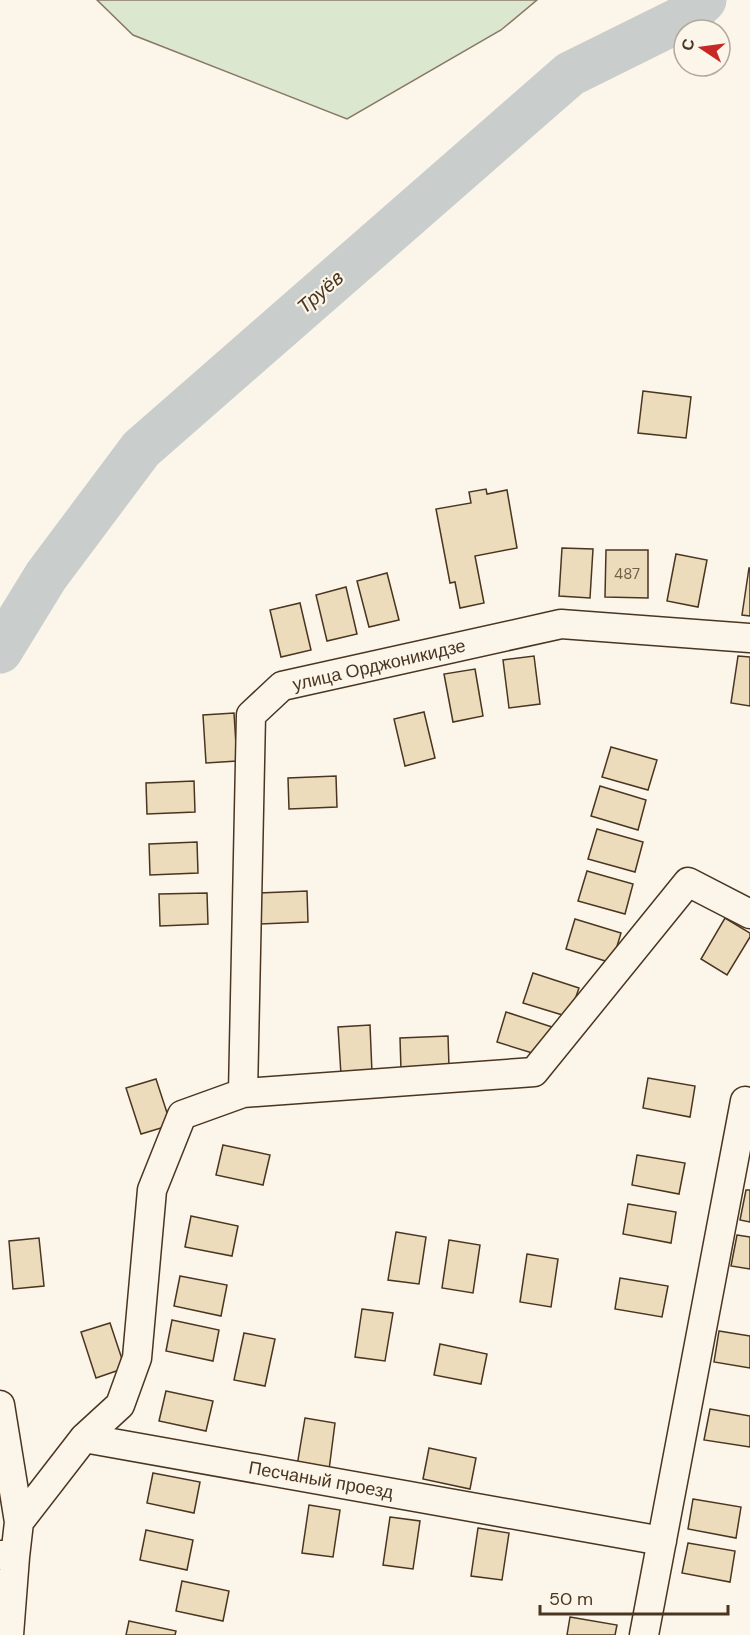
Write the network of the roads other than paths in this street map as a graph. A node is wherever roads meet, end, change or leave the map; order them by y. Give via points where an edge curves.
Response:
1 (750, 638) edge
2 (750, 914) edge
3 (243, 1093) junction
4 (745, 1101) dead end
5 (0, 1405) edge
6 (84, 1438) junction
7 (20, 1522) junction
8 (662, 1541) junction
9 (8, 1556) edge
10 (9, 1635) edge
11 (644, 1635) edge

1 - 3 street, улица Орджоникидзе via 561,624 282,686 251,716
2 - 3 street via 688,882 534,1072
3 - 6 street via 182,1115 152,1190 137,1358 120,1405
4 - 8 street
5 - 7 street
6 - 7 street
6 - 8 street, Песчаный проезд
7 - 9 street
8 - 11 street
9 - 10 street

